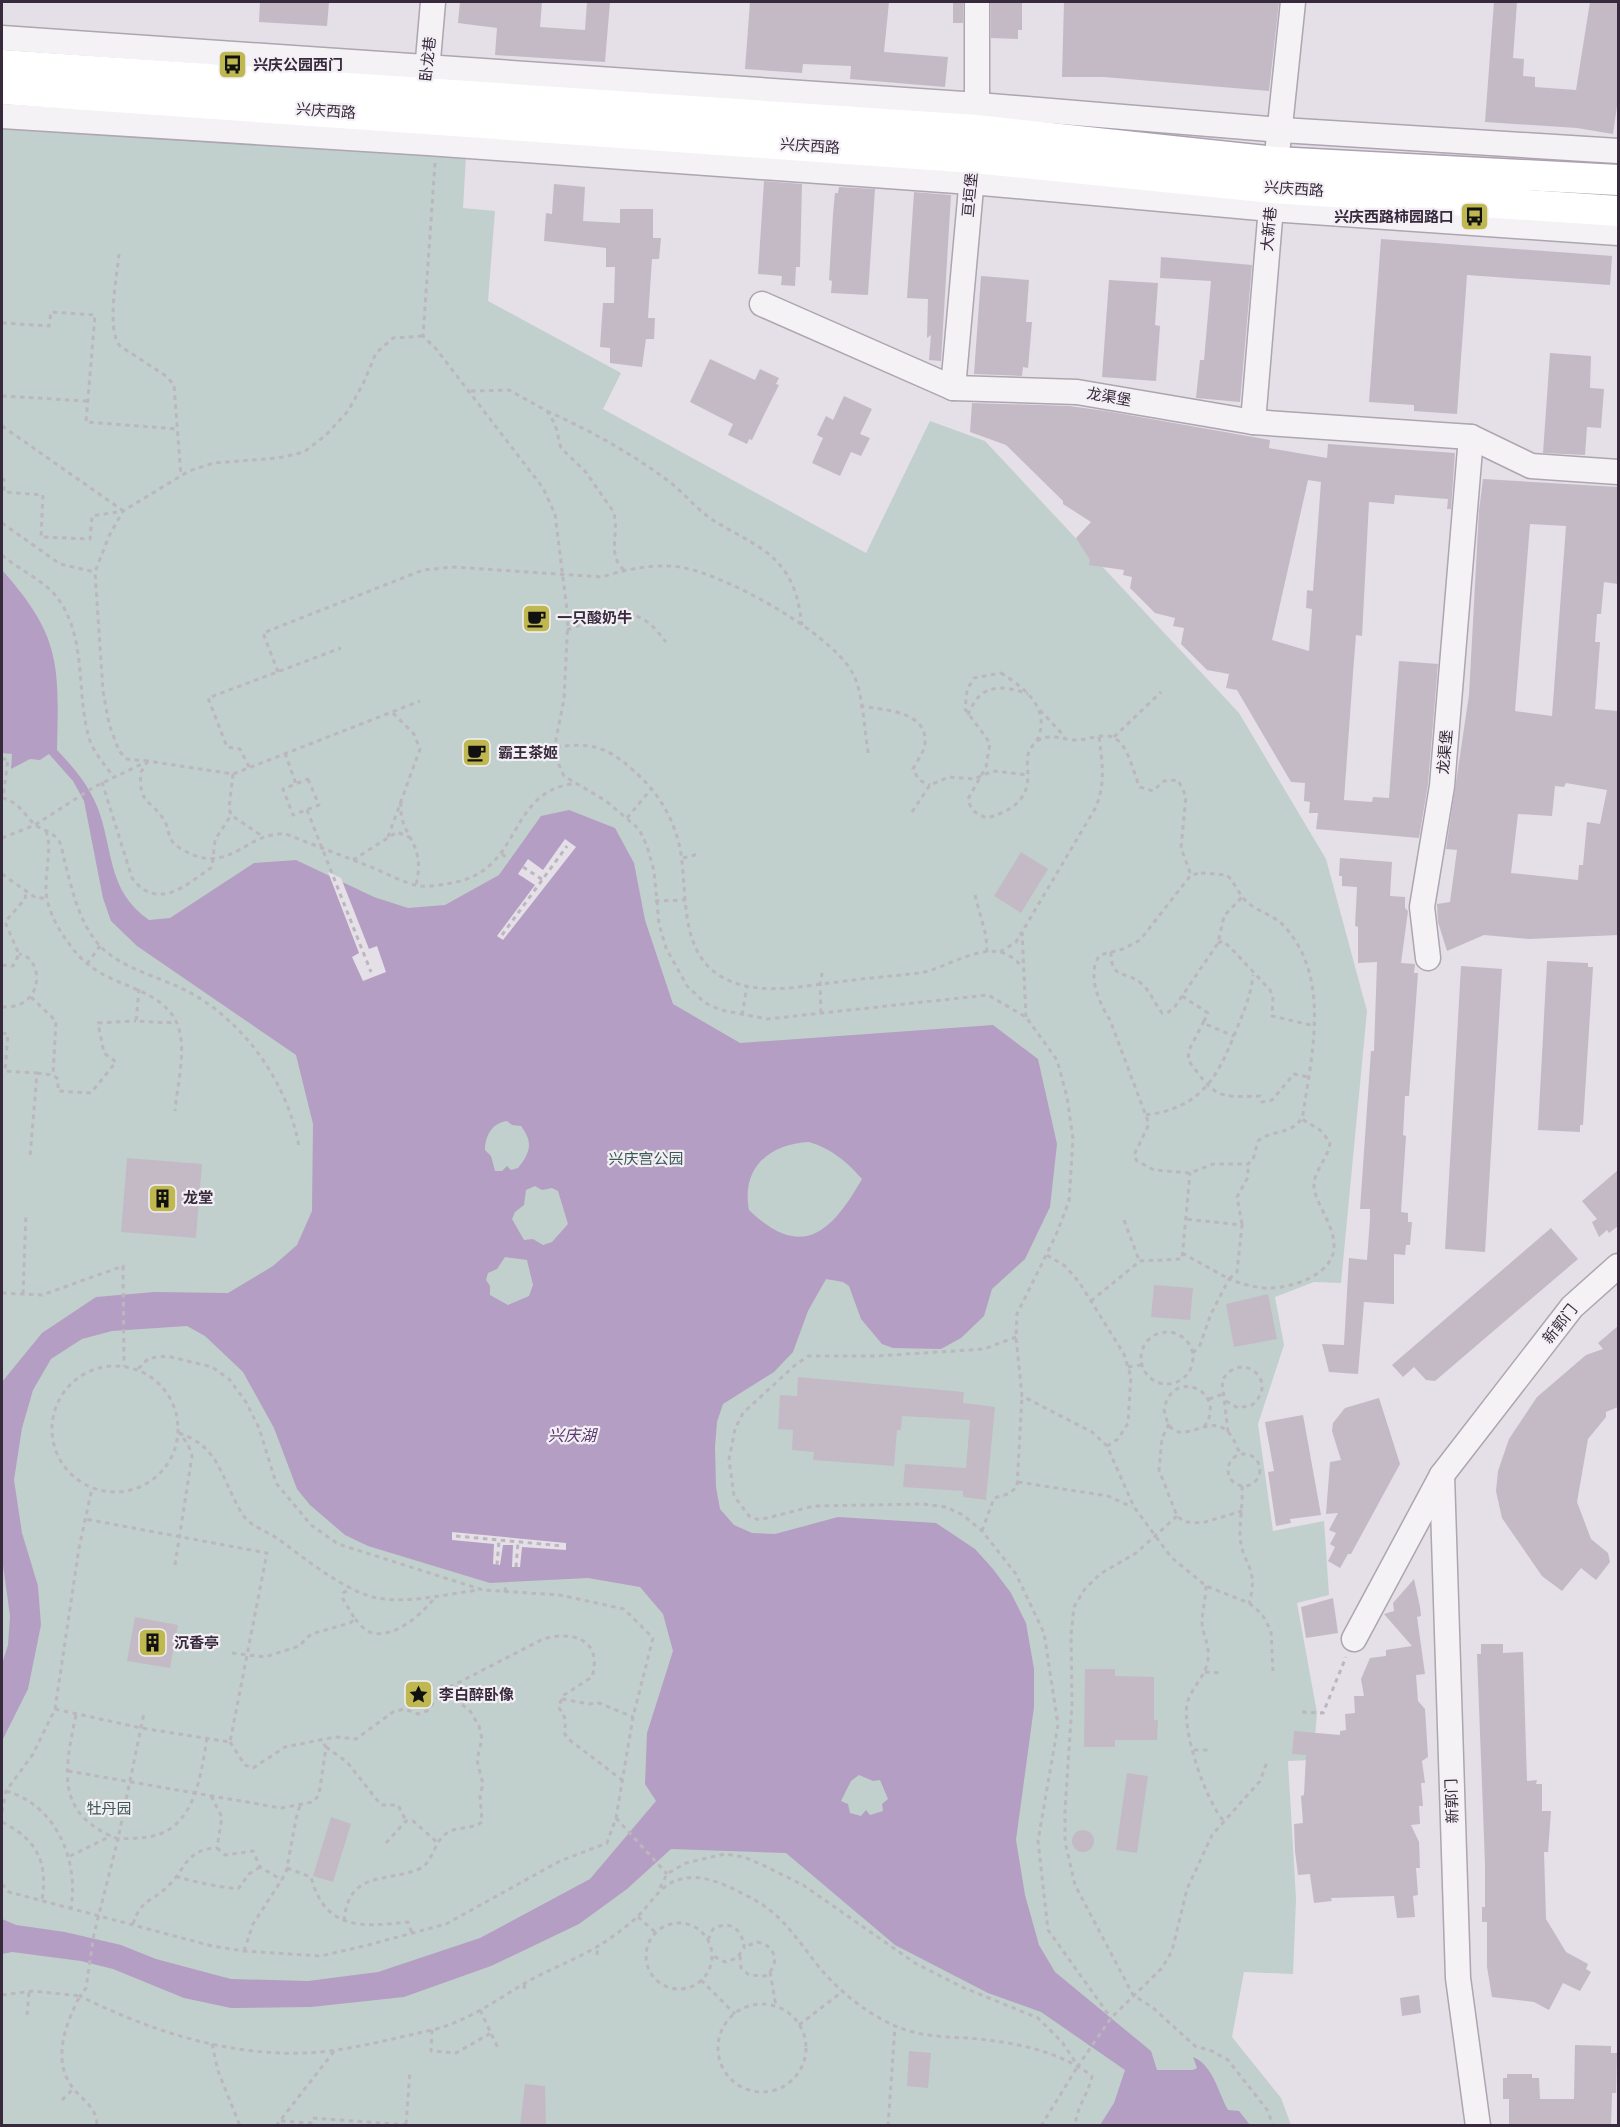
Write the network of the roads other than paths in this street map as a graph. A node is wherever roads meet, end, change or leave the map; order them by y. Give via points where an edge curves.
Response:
1 (434, 2) edge
2 (977, 2) edge
3 (1293, 2) edge
4 (2, 38) edge
5 (2, 64) edge
6 (2, 89) edge
7 (426, 105) junction
8 (2, 116) edge
9 (1282, 130) junction
10 (975, 144) junction
11 (1618, 151) edge
12 (1618, 180) edge
13 (1273, 186) junction
14 (1618, 211) edge
15 (1618, 233) edge
16 (762, 304) dead end
17 (953, 388) junction
18 (1253, 422) junction
19 (1471, 437) junction
20 (1618, 472) edge
21 (1428, 958) dead end
22 (1618, 1266) edge
23 (1442, 1475) junction
24 (1354, 1639) road end
25 (1478, 2126) edge

1 - 7 street, 卧龙巷
2 - 10 street, 亘垣堡
3 - 9 street, 大新巷
4 - 7 street
5 - 7 main road, 兴庆西路
6 - 7 main road, 兴庆西路
7 - 8 street
7 - 10 main road, 兴庆西路
7 - 10 street
9 - 10 street
9 - 11 street
9 - 13 street, 大新巷
10 - 13 main road, 兴庆西路
10 - 17 street, 亘垣堡
12 - 13 main road, 兴庆西路
13 - 14 main road, 兴庆西路
13 - 15 street
13 - 18 street, 大新巷
16 - 17 street, 龙渠堡
17 - 18 street, 龙渠堡 via 1077,392
18 - 19 street, 龙渠堡
19 - 20 street, 龙渠堡 via 1531,465
19 - 21 street, 龙渠堡 via 1442,786 1422,907
22 - 23 street, 新郭门 via 1572,1307
23 - 24 street, 新郭门
23 - 25 street, 新郭门 via 1458,1978

